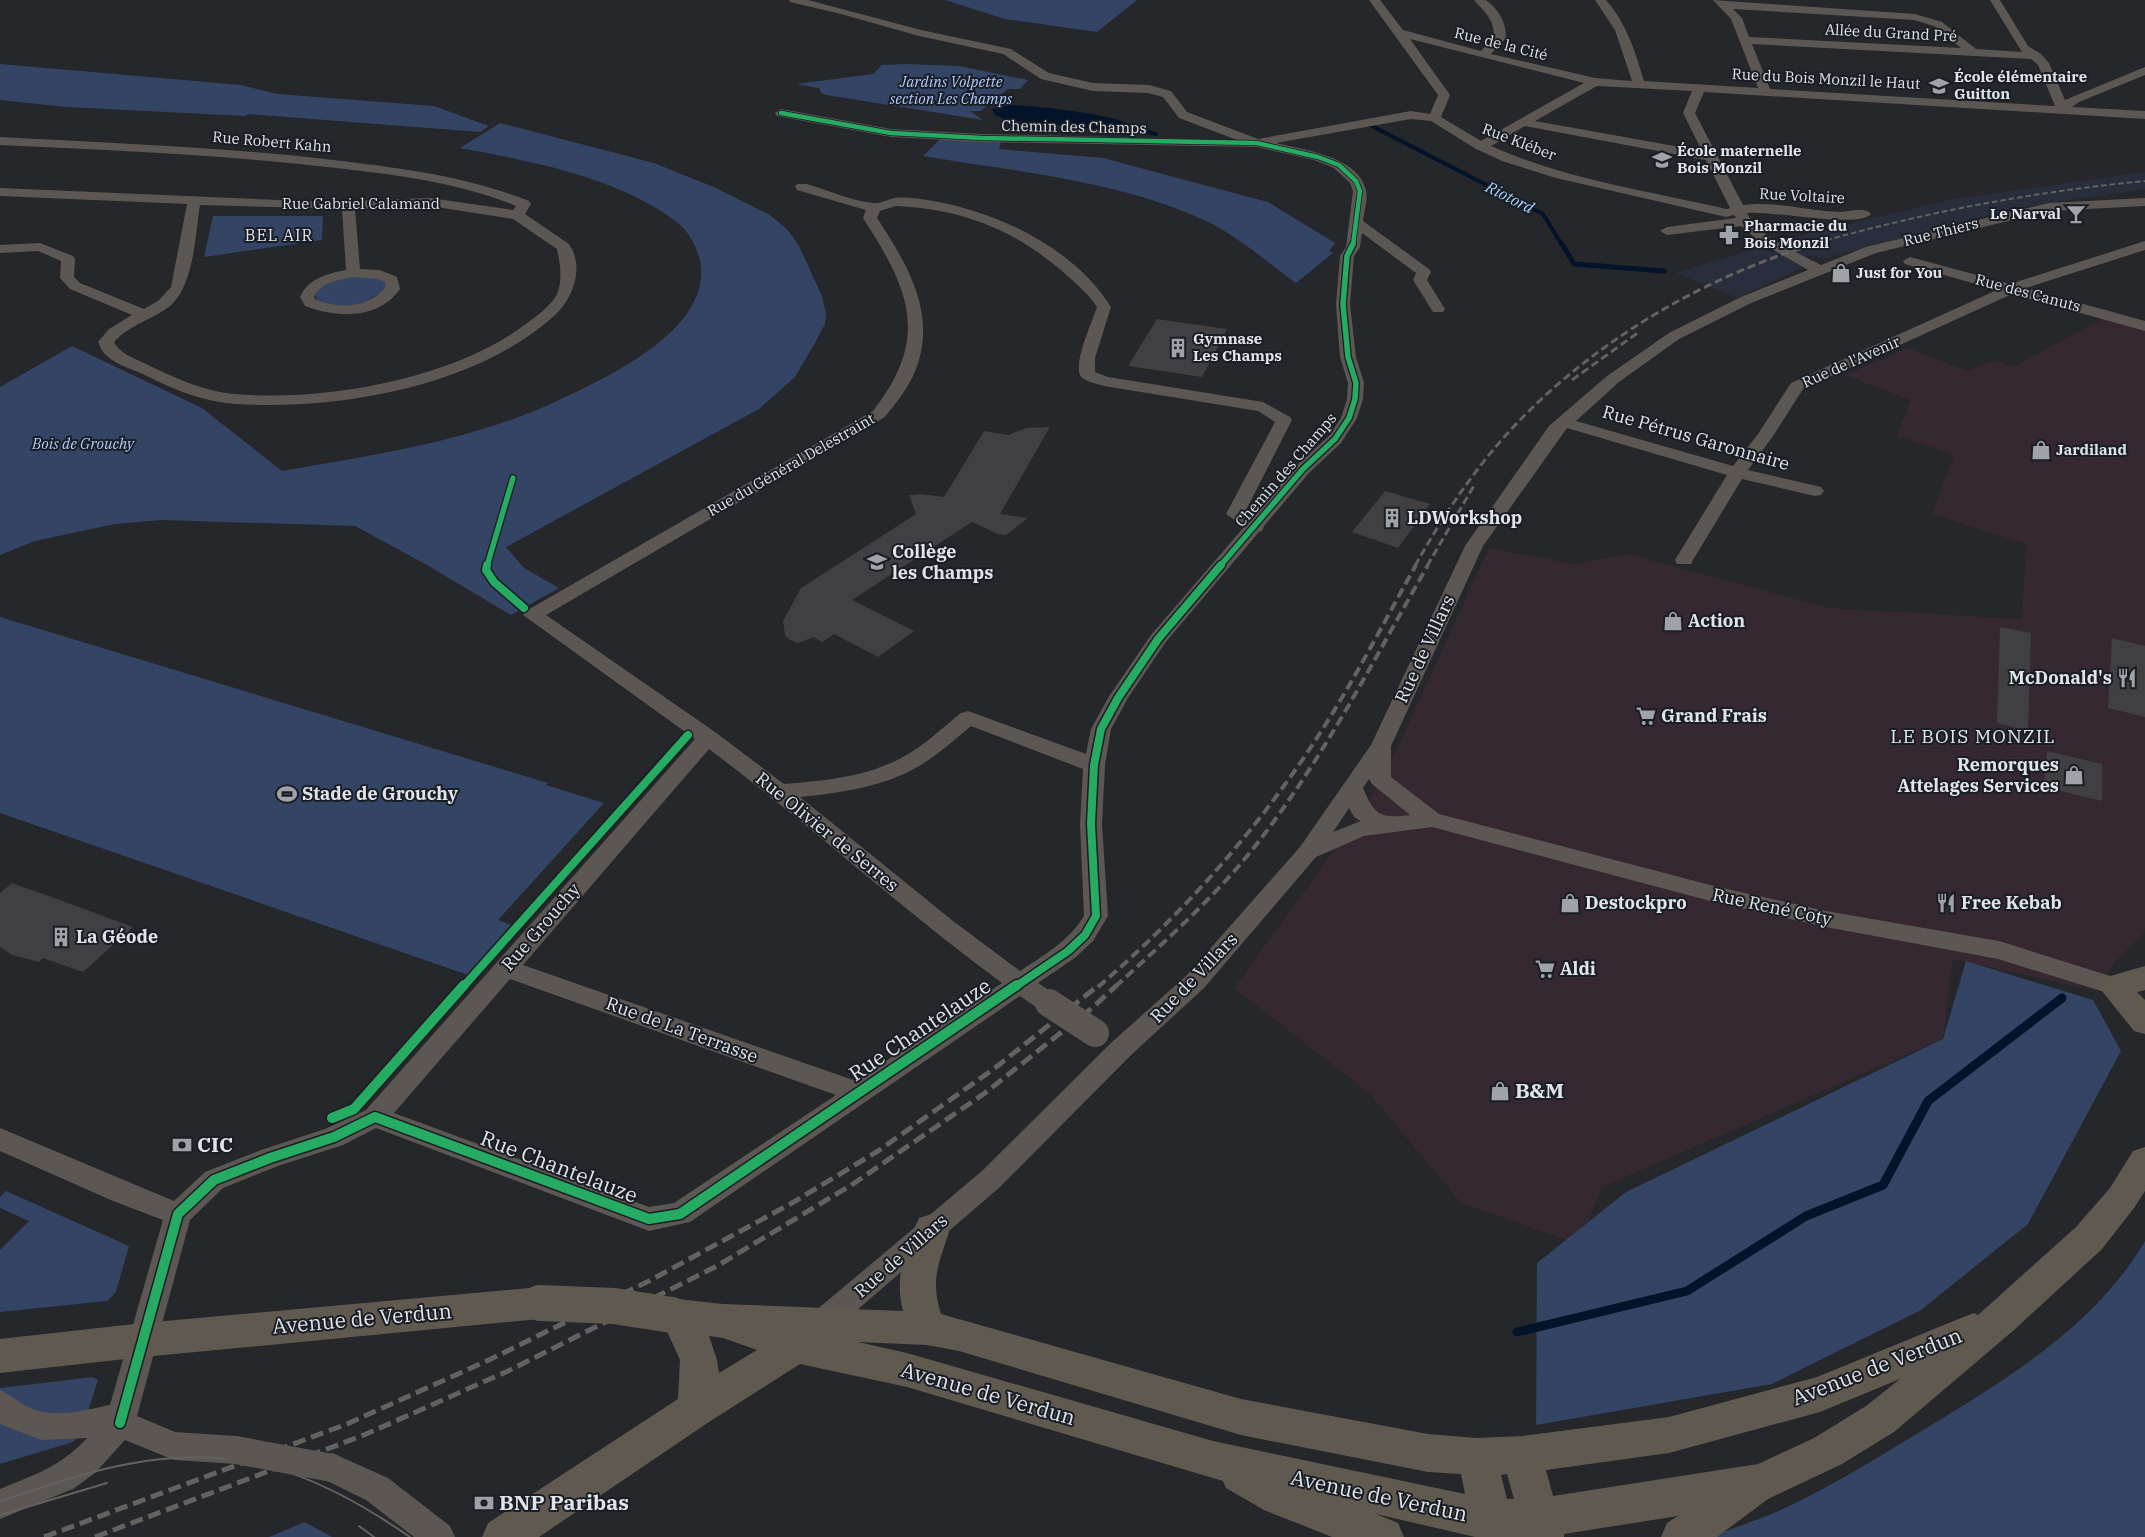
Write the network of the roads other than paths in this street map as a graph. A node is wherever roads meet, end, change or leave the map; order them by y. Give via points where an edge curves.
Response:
1 (794, 0) edge
2 (1374, 0) edge
3 (1478, 0) edge
4 (1600, 0) edge
5 (1994, 0) edge
6 (1722, 3) edge
7 (1400, 33) junction
8 (1744, 40) junction
9 (1972, 52) junction
10 (1484, 55) junction
11 (2037, 56) junction
12 (2145, 71) edge
13 (1595, 82) junction
14 (1639, 85) junction
15 (1700, 88) junction
16 (1765, 92) junction
17 (2062, 108) junction
18 (780, 113) dead end
19 (2145, 115) edge
20 (1434, 118) junction
21 (1523, 122) junction
22 (0, 141) edge
23 (1257, 143) junction
24 (1481, 146) junction
25 (1713, 157) junction
26 (802, 187) dead end
27 (0, 192) edge
28 (194, 200) junction
29 (2145, 202) edge
30 (348, 205) junction
31 (874, 208) junction
32 (1864, 214) dead end
33 (517, 215) junction
34 (1741, 215) junction
35 (1356, 222) junction
36 (1667, 232) dead end
37 (2145, 245) edge
38 (0, 249) edge
39 (1910, 261) dead end
40 (1819, 270) junction
41 (353, 273) junction
42 (2012, 288) junction
43 (1746, 300) joint
44 (1438, 309) dead end
45 (143, 314) junction
46 (2145, 326) edge
47 (1566, 422) junction
48 (1737, 473) junction
49 (1815, 491) dead end
50 (1256, 527) junction
51 (1684, 560) dead end
52 (533, 615) joint
53 (708, 737) junction
54 (1381, 746) junction
55 (1094, 765) junction
56 (1352, 788) junction
57 (778, 792) junction
58 (1432, 820) junction
59 (1386, 825) junction
60 (1308, 852) junction
61 (506, 968) junction
62 (2145, 978) edge
63 (1020, 984) junction
64 (2114, 986) junction
65 (2145, 1022) edge
66 (1120, 1050) junction
67 (858, 1092) junction
68 (375, 1116) junction
69 (0, 1139) edge
70 (2145, 1161) edge
71 (178, 1214) junction
72 (932, 1229) junction
73 (675, 1315) junction
74 (2001, 1318) junction
75 (927, 1328) junction
76 (807, 1336) junction
77 (143, 1340) junction
78 (0, 1356) edge
79 (0, 1404) edge
80 (695, 1409) junction
81 (120, 1420) junction
82 (1522, 1455) junction
83 (1477, 1457) junction
84 (1213, 1460) junction
85 (1761, 1483) junction
86 (0, 1504) edge
87 (1493, 1528) edge
88 (1542, 1528) edge
89 (439, 1537) edge
90 (503, 1537) edge
91 (1383, 1537) edge
92 (1682, 1537) edge

1 - 23 street via 919,33 1007,51 1045,76 1093,87 1149,89 1167,94 1184,115
2 - 7 street
3 - 10 street via 1501,23 1500,38
4 - 14 street via 1620,25
5 - 11 street via 2024,48
6 - 8 street via 1736,18
6 - 9 street via 1915,17 1938,24
7 - 10 street, Rue de la Cité
7 - 20 street via 1444,95
8 - 9 street, Allée du Grand Pré
8 - 16 street
9 - 11 street, Allée du Grand Pré
10 - 13 street, Rue de la Cité
11 - 17 street
12 - 17 street via 2075,99
13 - 14 street, Rue du Bois Monzil le Haut
13 - 21 street
14 - 15 street, Rue du Bois Monzil le Haut
15 - 16 street, Rue du Bois Monzil le Haut
15 - 25 street via 1689,112
16 - 17 street, Rue du Bois Monzil le Haut
17 - 19 street, Rue du Bois Monzil le Haut
18 - 23 street, Chemin des Champs via 901,134
20 - 23 street via 1411,115
20 - 24 street, Rue Kléber
21 - 24 street
21 - 25 street
22 - 33 street, Rue Robert Kahn via 281,158 380,169 499,192 524,204
23 - 35 street, Chemin des Champs via 1339,165 1356,181 1360,190
24 - 34 street, Rue Kléber via 1561,175
25 - 34 street
26 - 31 street
27 - 28 street, Rue Gabriel Calamand
28 - 30 street, Rue Gabriel Calamand
28 - 45 street, Rue Gabriel Calamand via 178,287 162,306
29 - 40 street, Rue Thiers via 2049,207 1871,250
30 - 33 street, Rue Gabriel Calamand via 430,202
30 - 41 street
31 - 50 street via 896,202 921,203 977,216 1018,232 1061,263 1094,291 1104,307 1087,358 1087,374 1104,381 1263,407 1284,420 1235,514
31 - 52 street, Rue du Général Delestraint via 870,218 907,282 913,306 914,341 911,359 900,385 879,414
32 - 34 street, Rue Voltaire
33 - 45 street, Rue Gabriel Calamand via 564,246 570,271 561,301 530,330 516,338 420,380 289,400 233,399 179,387 111,352 106,342 114,330
34 - 36 street
34 - 40 street via 1765,239
35 - 44 street via 1424,272 1420,280
35 - 50 street, Chemin des Champs via 1353,247 1347,256 1343,304 1348,357 1356,383 1349,418 1335,439 1303,469
37 - 42 street, Rue de l'Avenir
38 - 45 street via 40,247 68,259 68,278 75,286
39 - 42 street, Rue des Canuts
40 - 43 street, Rue Thiers
41 - 41 street via 316,285 309,291 310,303 329,310 358,309 382,301 395,286 387,277
42 - 46 street, Rue des Canuts
42 - 48 street, Rue de l'Avenir via 1797,386
43 - 47 street, Rue de Villars via 1674,336 1613,379
47 - 48 street, Rue Pétrus Garonnaire
47 - 54 street, Rue de Villars via 1555,430 1474,546
48 - 49 street, Rue Pétrus Garonnaire
48 - 51 street, Rue de l'Avenir
50 - 55 street, Chemin des Champs via 1140,663 1101,729
52 - 53 street, Rue Olivier de Serres
53 - 57 street, Rue Olivier de Serres
53 - 61 street, Rue Grouchy
54 - 56 street, Rue de Villars
54 - 58 street, Rue René Coty via 1380,779
55 - 57 street via 968,718 904,766 827,789
55 - 63 street, Chemin des Champs via 1091,824 1096,916 1085,934 1068,950
56 - 59 street via 1362,812
56 - 60 street, Rue de Villars
57 - 63 street, Rue Olivier de Serres
58 - 59 street, Rue René Coty
58 - 64 street, Rue René Coty via 1718,896 1999,950
59 - 60 street, Rue René Coty via 1360,829
60 - 66 street, Rue de Villars via 1195,982
61 - 67 street, Rue de La Terrasse
61 - 68 street, Rue Grouchy
62 - 64 main road
63 - 66 street, Rue Olivier de Serres, bridge
63 - 67 street, Rue Chantelauze
64 - 65 main road
66 - 72 street, Rue de Villars via 991,1179
67 - 68 street, Rue Chantelauze via 680,1214 649,1219
68 - 71 street via 334,1137 214,1180
69 - 71 street
70 - 74 main road, Avenue de Verdun via 2122,1198 2089,1238
71 - 77 street
72 - 75 main road via 917,1275 917,1294
72 - 76 street, Rue de Villars
73 - 76 main road, Avenue de Verdun
73 - 77 main road, Avenue de Verdun, bridge via 614,1306 540,1302
73 - 80 main road via 693,1341 700,1362 701,1381
74 - 82 main road, Avenue de Verdun via 1820,1394 1669,1435
74 - 85 main road, Avenue de Verdun via 1880,1419 1828,1451
75 - 76 main road, Avenue de Verdun
75 - 83 main road, Avenue de Verdun via 959,1334 1241,1417 1428,1453
76 - 80 main road, Rue de Villars
76 - 84 main road, Avenue de Verdun via 906,1370
77 - 78 main road, Avenue de Verdun
77 - 81 street
79 - 81 street via 11,1415 42,1427
80 - 90 main road, Rue de Villars
81 - 86 street via 84,1463 62,1479
81 - 89 street, bridge via 174,1446 236,1450 332,1468 377,1489
82 - 83 main road, Avenue de Verdun
82 - 88 main road
83 - 87 main road
84 - 87 main road, Avenue de Verdun
84 - 91 main road via 1278,1496
85 - 88 main road, Avenue de Verdun
85 - 92 main road
87 - 88 main road, Avenue de Verdun

